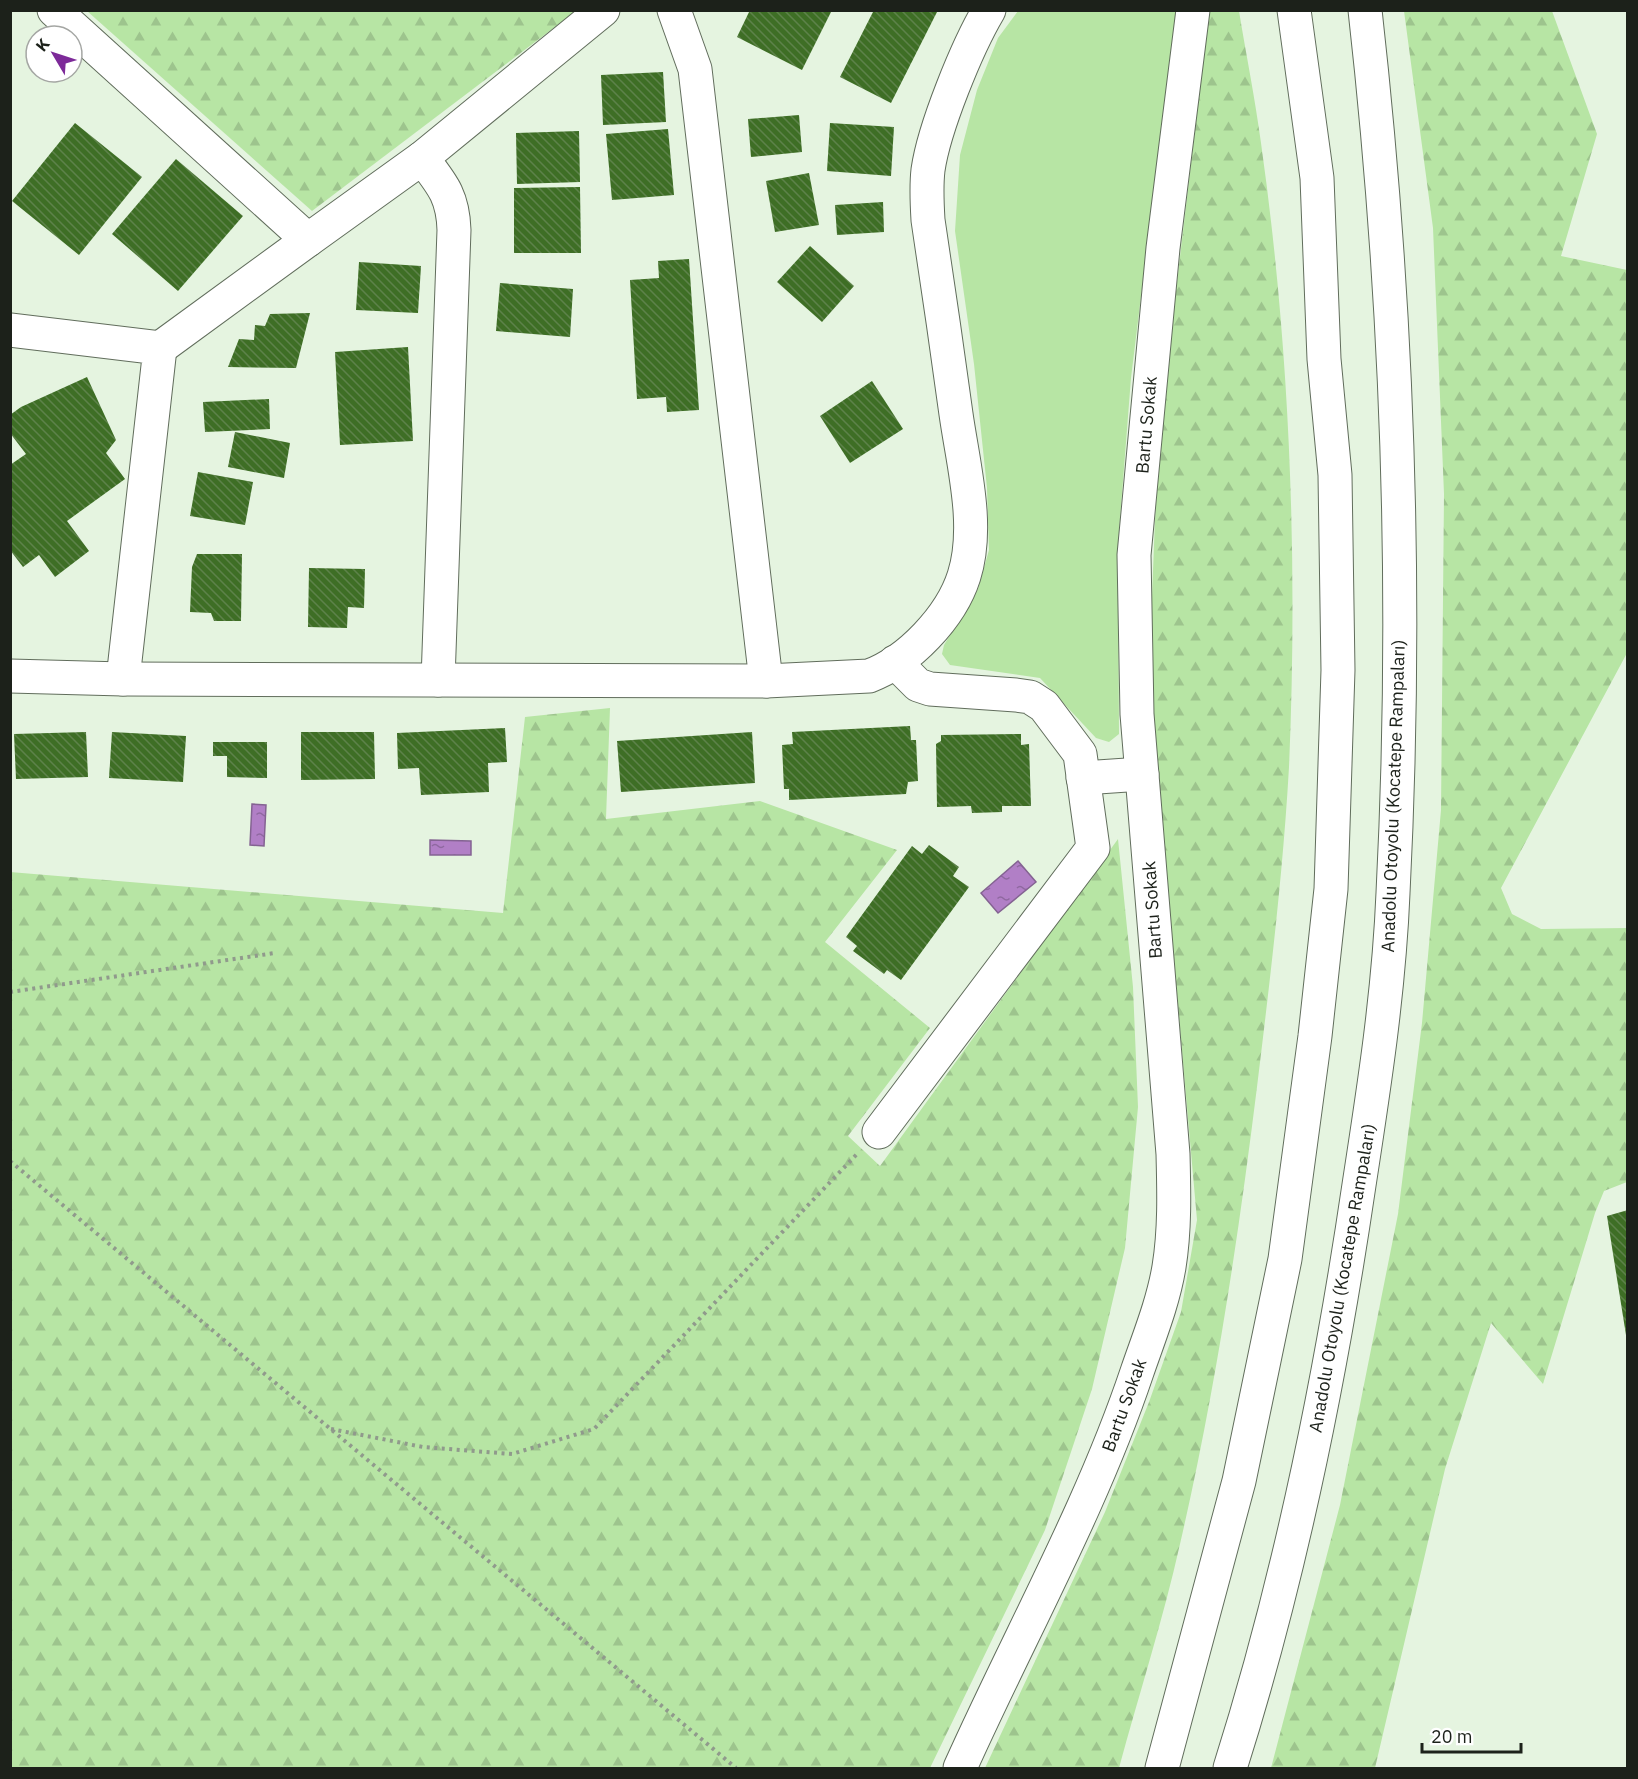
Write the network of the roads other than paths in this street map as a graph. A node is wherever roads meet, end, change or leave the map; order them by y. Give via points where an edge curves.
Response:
1 (54, 10) edge
2 (603, 10) edge
3 (674, 10) edge
4 (989, 10) edge
5 (1193, 10) edge
6 (1294, 10) edge
7 (1365, 10) edge
8 (422, 158) junction
9 (308, 240) junction
10 (10, 330) edge
11 (160, 348) junction
12 (895, 662) junction
13 (10, 676) edge
14 (123, 679) junction
15 (438, 680) junction
16 (766, 681) junction
17 (1142, 774) junction
18 (1083, 778) junction
19 (879, 1132) road end
20 (960, 1768) edge
21 (1162, 1768) edge
22 (1230, 1768) edge

1 - 9 main road
2 - 8 main road
3 - 16 main road via 695,69
4 - 12 main road via 956,84 928,168 926,188 966,487 969,552 956,595 924,636
5 - 17 main road, Bartu Sokak via 1163,248 1134,555
6 - 21 main road via 1317,178 1324,359 1335,475 1338,670 1331,890 1285,1259 1239,1481
7 - 22 main road, Anadolu Otoyolu (Kocatepe Rampaları) via 1382,167 1399,502 1394,895 1378,1057 1349,1254 1307,1478
8 - 9 main road
8 - 15 main road via 447,191 453,210
9 - 11 main road
10 - 11 main road
11 - 14 main road
12 - 16 main road via 870,676
12 - 18 main road via 918,685 930,689 1030,697 1044,706 1072,740 1080,754
13 - 14 main road
14 - 15 main road
15 - 16 main road
17 - 18 main road
17 - 20 main road, Bartu Sokak via 1173,1154 1169,1268 1118,1430
18 - 19 main road via 1093,848

